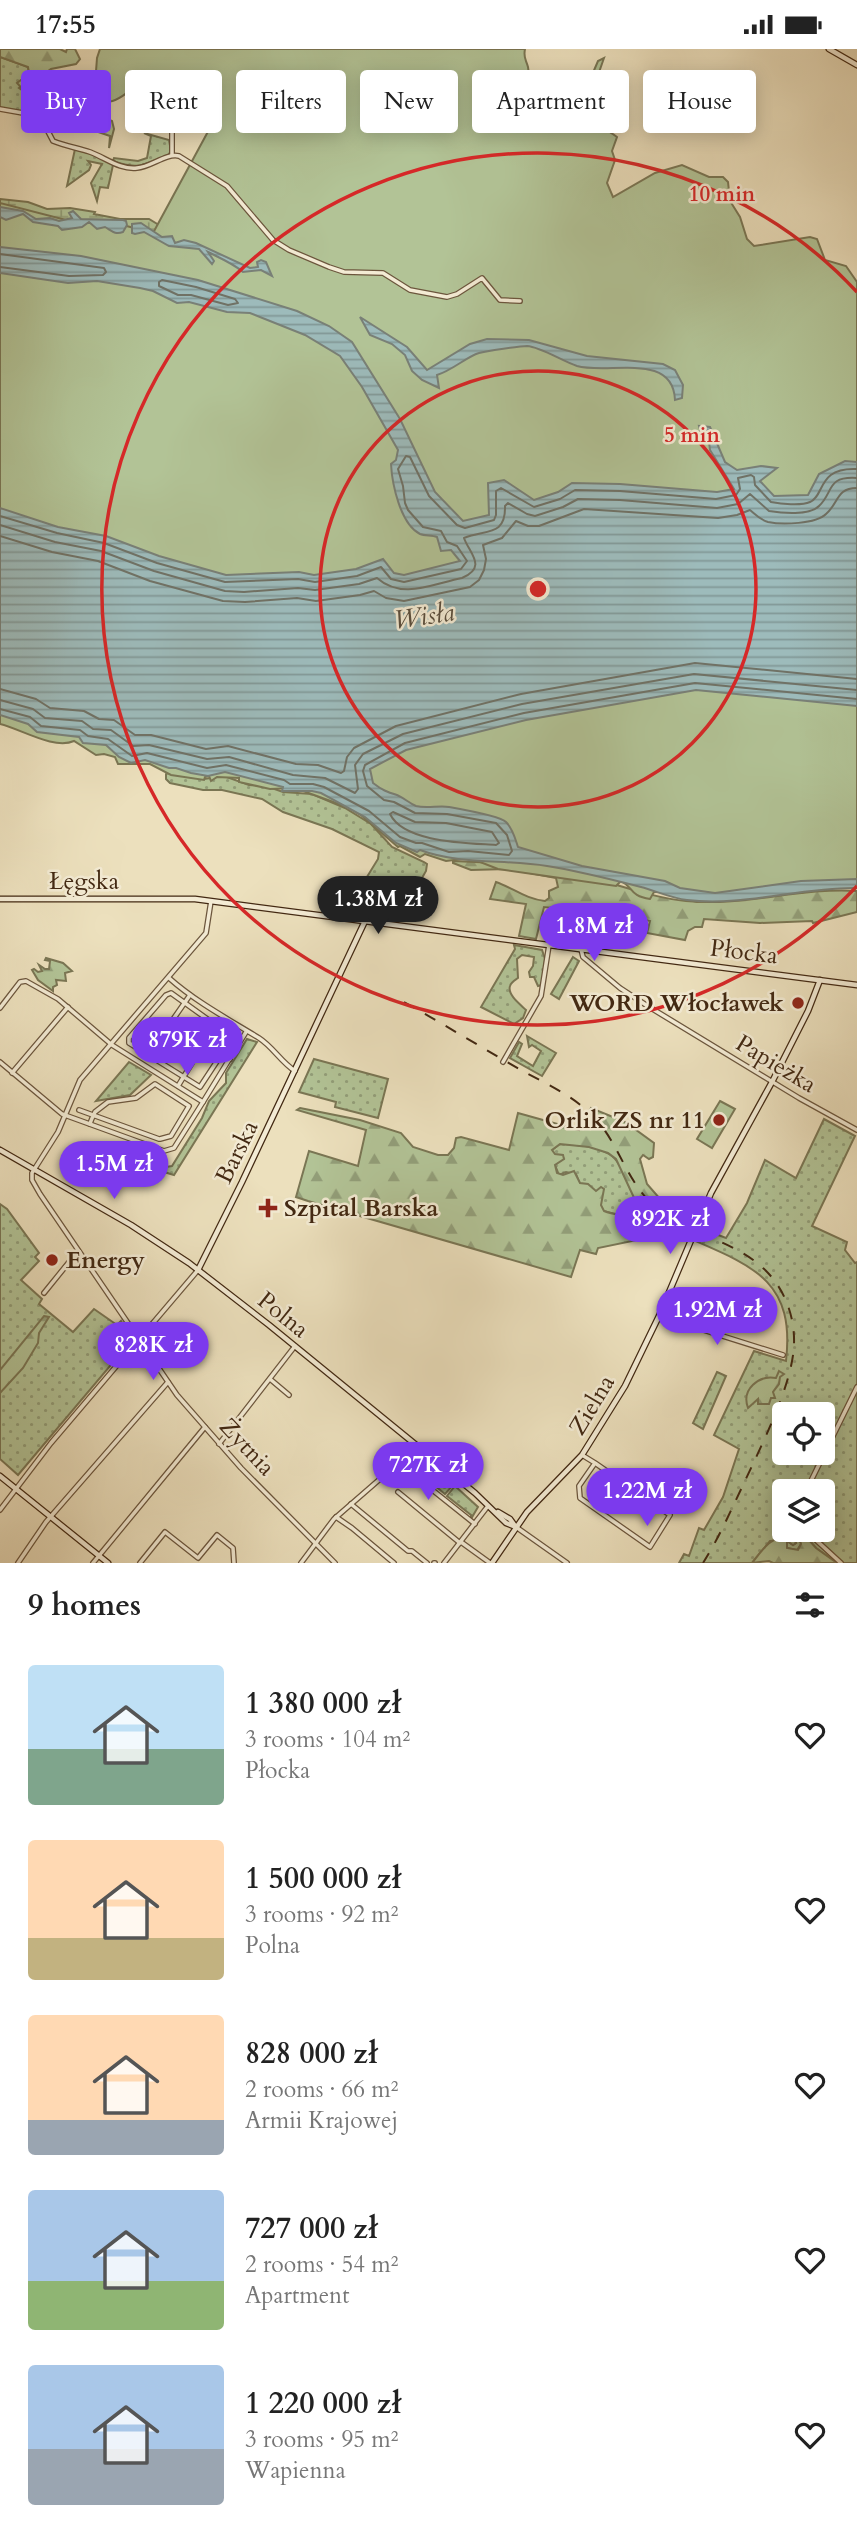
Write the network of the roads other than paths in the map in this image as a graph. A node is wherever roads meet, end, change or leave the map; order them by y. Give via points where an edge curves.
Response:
1 (829, 49) edge
2 (857, 65) edge
3 (0, 109) edge
4 (172, 133) edge
5 (172, 155) junction
6 (520, 301) dead end
7 (168, 898) joint
8 (0, 899) edge
9 (211, 901) junction
10 (365, 921) junction
11 (549, 945) junction
12 (581, 949) junction
13 (169, 978) junction
14 (820, 980) junction
15 (857, 985) edge
16 (190, 995) junction
17 (184, 1002) junction
18 (68, 1007) junction
19 (0, 1008) edge
20 (131, 1020) junction
21 (139, 1026) junction
22 (246, 1032) junction
23 (110, 1043) junction
24 (222, 1054) junction
25 (230, 1059) junction
26 (0, 1062) edge
27 (503, 1062) dead end
28 (295, 1071) junction
29 (12, 1073) junction
30 (163, 1076) junction
31 (183, 1078) junction
32 (772, 1082) junction
33 (158, 1084) junction
34 (178, 1086) junction
35 (204, 1102) junction
36 (79, 1109) dead end
37 (65, 1115) junction
38 (93, 1115) junction
39 (183, 1117) junction
40 (191, 1122) junction
41 (90, 1124) junction
42 (857, 1130) edge
43 (0, 1150) edge
44 (34, 1170) junction
45 (78, 1251) junction
46 (198, 1270) junction
47 (44, 1293) dead end
48 (659, 1315) junction
49 (139, 1341) junction
50 (295, 1346) junction
51 (783, 1355) dead end
52 (270, 1379) junction
53 (167, 1381) junction
54 (857, 1387) edge
55 (289, 1395) dead end
56 (205, 1427) junction
57 (219, 1444) junction
58 (406, 1450) dead end
59 (582, 1455) junction
60 (396, 1461) junction
61 (595, 1463) junction
62 (0, 1476) edge
63 (812, 1479) edge
64 (14, 1489) junction
65 (398, 1492) dead end
66 (351, 1504) junction
67 (489, 1505) junction
68 (0, 1510) edge
69 (51, 1516) junction
70 (336, 1517) junction
71 (475, 1524) junction
72 (516, 1527) junction
73 (461, 1542) junction
74 (818, 1542) edge
75 (314, 1543) junction
76 (99, 1555) junction
77 (18, 1563) edge
78 (93, 1563) edge
79 (108, 1563) edge
80 (140, 1563) edge
81 (234, 1563) edge
82 (301, 1563) edge
83 (335, 1563) edge
84 (394, 1563) edge
85 (427, 1563) edge
86 (444, 1563) edge
87 (491, 1563) edge
88 (567, 1563) edge
89 (841, 1563) edge

1 - 2 street
3 - 5 street via 40,116 53,141 124,167 146,166
4 - 5 street
5 - 6 street via 227,185 280,245 329,267 384,273 410,290 447,297 482,278 500,300
7 - 8 street, Łęgska
7 - 9 street, Płocka
9 - 10 street, Płocka
9 - 13 street via 206,933
10 - 11 street, Płocka
10 - 28 street, Barska
11 - 12 street, Płocka
11 - 27 street via 541,996
12 - 14 street, Płocka
12 - 32 street, Papieżka via 583,957 633,997
13 - 16 street
13 - 20 street
14 - 15 street, Płocka
14 - 32 street, Zielna
16 - 17 street
16 - 22 street
17 - 21 street via 168,993
17 - 24 street via 230,1034 231,1041
17 - 24 street via 174,1022
18 - 19 street via 23,980
18 - 23 street
18 - 29 street
20 - 21 street
20 - 23 street
21 - 31 street via 191,1059
21 - 31 street via 129,1038 130,1045
22 - 25 street
22 - 28 street
23 - 30 street
23 - 37 street via 80,1080
24 - 25 street
24 - 31 street via 201,1087
25 - 35 street
26 - 29 street
28 - 46 street, Barska
29 - 37 street
30 - 33 street
30 - 34 street
31 - 34 street
32 - 42 street, Papieżka
32 - 48 street, Zielna via 711,1193
33 - 38 street via 133,1099 108,1102
33 - 39 street via 188,1104
34 - 35 street
35 - 40 street
36 - 38 street
37 - 41 street
37 - 44 street
38 - 39 street via 160,1139 170,1136
38 - 41 street
39 - 40 street
40 - 41 street via 174,1149 166,1152
43 - 44 street, Polna
44 - 45 street, Żytnia via 37,1190
44 - 46 street, Polna via 138,1229
45 - 47 street
45 - 49 street, Żytnia
46 - 49 street, Barska
46 - 50 street, Polna
48 - 51 street
48 - 59 street, Zielna via 625,1386
49 - 53 street, Żytnia
49 - 64 street, Barska
50 - 52 street
50 - 67 street, Polna
52 - 55 street
52 - 57 street
53 - 56 street, Żytnia
53 - 69 street
54 - 63 street
56 - 57 street, Żytnia
56 - 76 street
57 - 75 street, Żytnia
58 - 60 street
59 - 61 street
59 - 72 street, Zielna
60 - 66 street
60 - 71 street
61 - 61 street via 670,1515 650,1546 580,1498 579,1486
62 - 64 street
64 - 68 street, Barska
64 - 69 street
65 - 73 street
66 - 70 street
66 - 85 street
67 - 71 street
67 - 72 street, Polna via 506,1524
69 - 76 street
69 - 77 street
70 - 75 street
70 - 84 street
71 - 73 street
72 - 87 street, Zielna
72 - 88 street, Polna
73 - 86 street
73 - 87 street
74 - 89 street
75 - 82 street
75 - 83 street, Żytnia
76 - 78 street
76 - 79 street
80 - 81 street via 165,1532 198,1558 217,1535 233,1548

